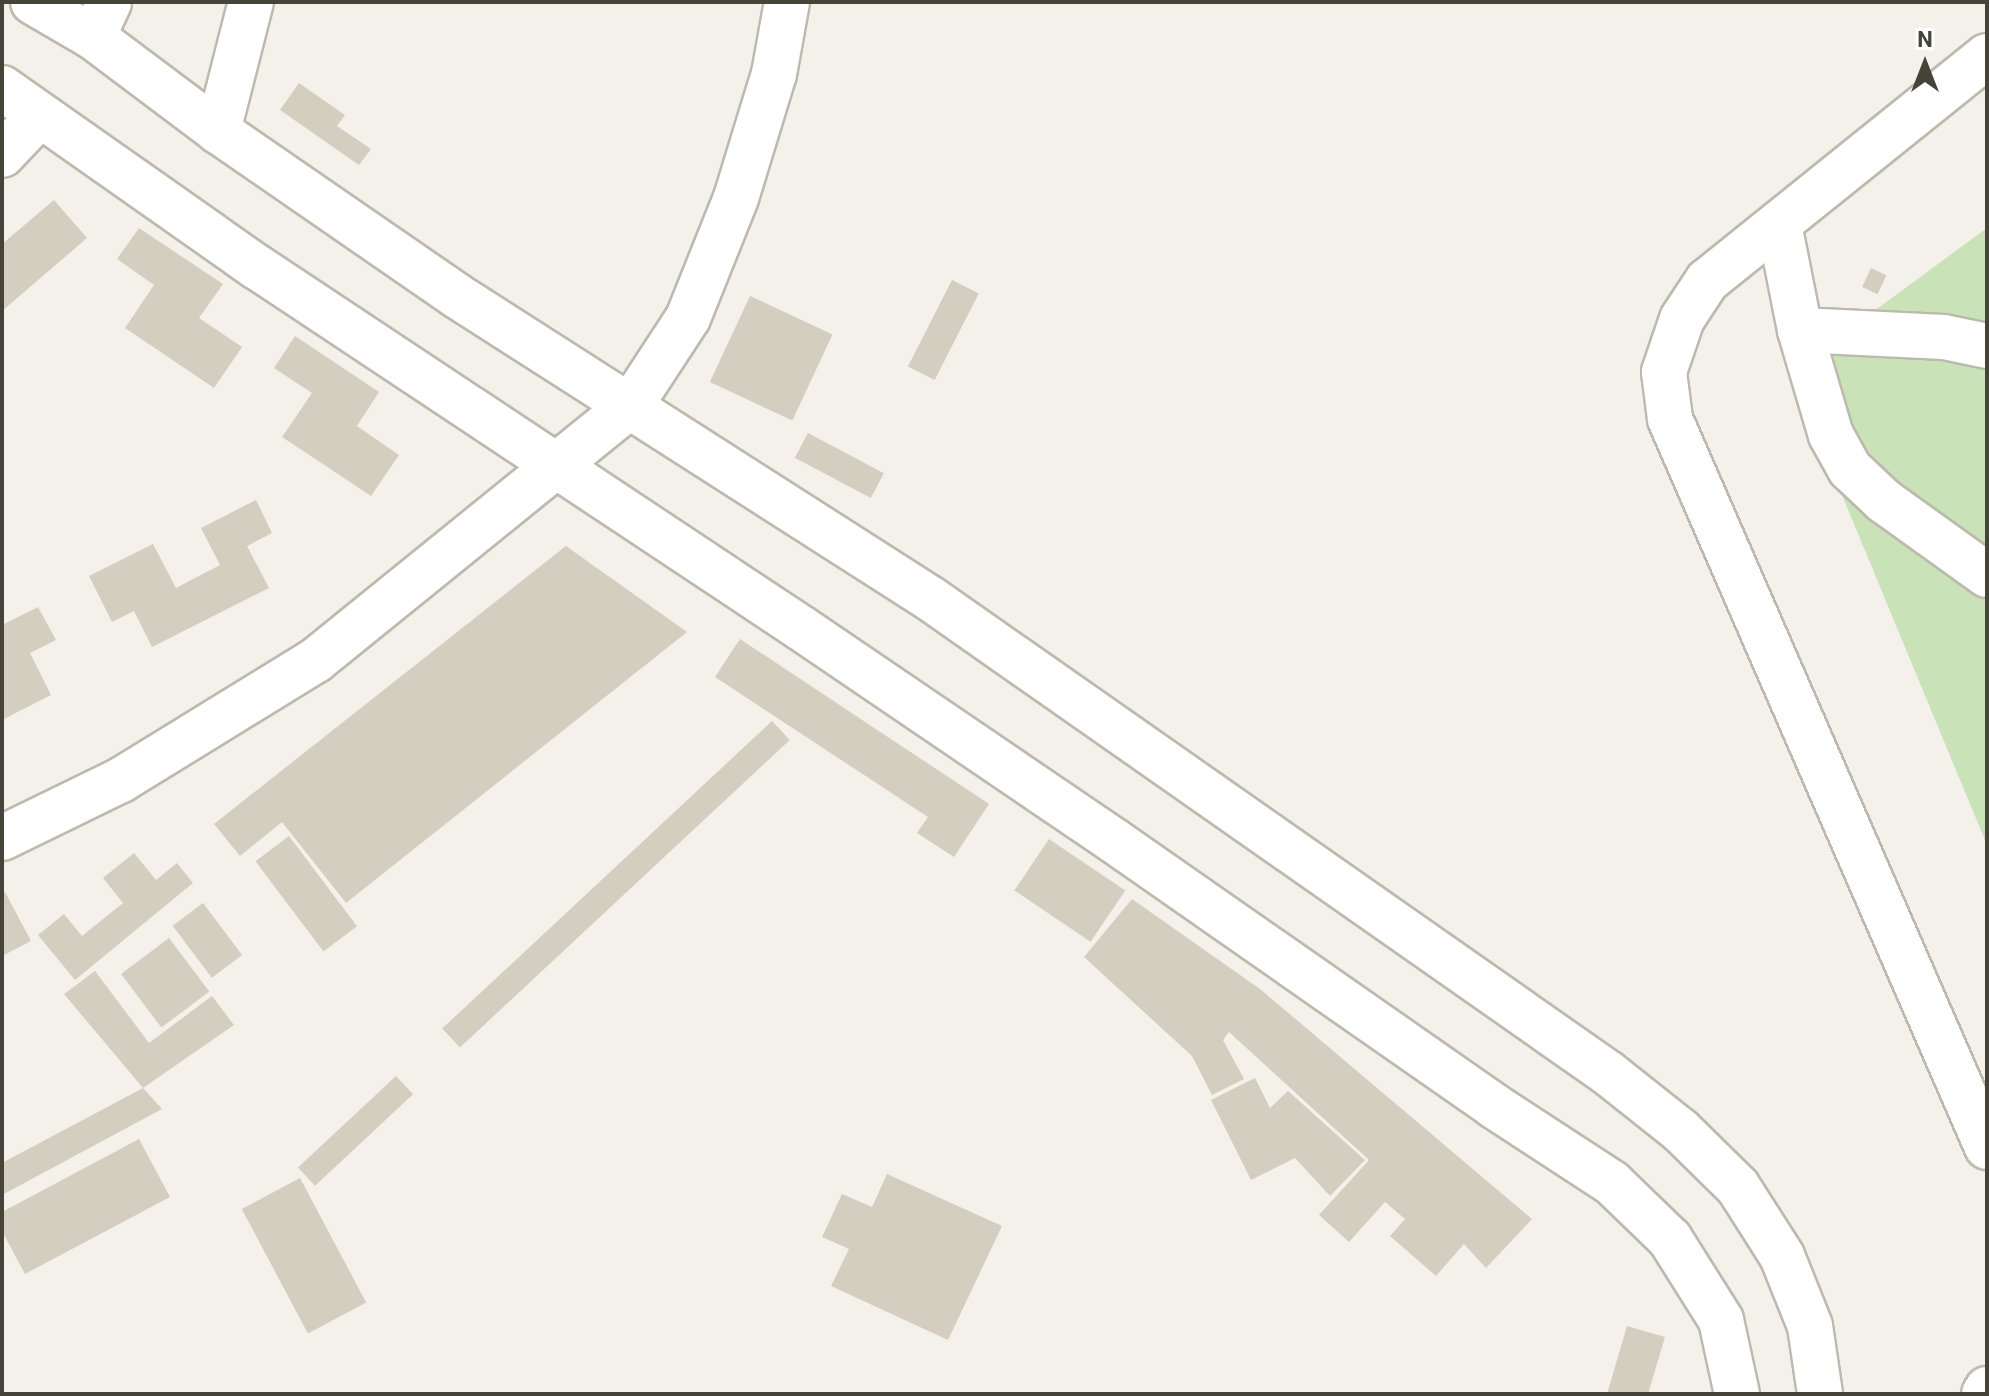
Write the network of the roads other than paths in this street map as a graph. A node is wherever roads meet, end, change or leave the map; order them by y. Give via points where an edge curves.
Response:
1 (33, 2) edge
2 (251, 2) edge
3 (787, 2) edge
4 (101, 20) edge
5 (1987, 56) edge
6 (2, 88) edge
7 (40, 115) junction
8 (218, 131) junction
9 (2, 155) edge
10 (1779, 224) junction
11 (1800, 330) junction
12 (1987, 346) edge
13 (631, 405) junction
14 (555, 464) junction
15 (1987, 575) edge
16 (2, 838) edge
17 (1987, 1147) edge
18 (1737, 1394) edge
19 (1820, 1394) edge

1 - 4 street
2 - 8 street
3 - 13 street via 774,74 736,198 688,318
4 - 8 street
5 - 10 street
6 - 7 street
7 - 9 street
7 - 14 street via 257,267
8 - 13 street via 457,296
10 - 11 street
10 - 17 street via 1707,281 1682,319 1664,372 1670,419
11 - 12 street via 1944,337
11 - 15 street via 1831,435 1850,469 1884,501
13 - 14 street
13 - 19 street via 931,599 1608,1073 1680,1130 1738,1187 1782,1256 1810,1326
14 - 16 street via 316,660 121,780
14 - 18 street via 1612,1183 1670,1239 1721,1320

